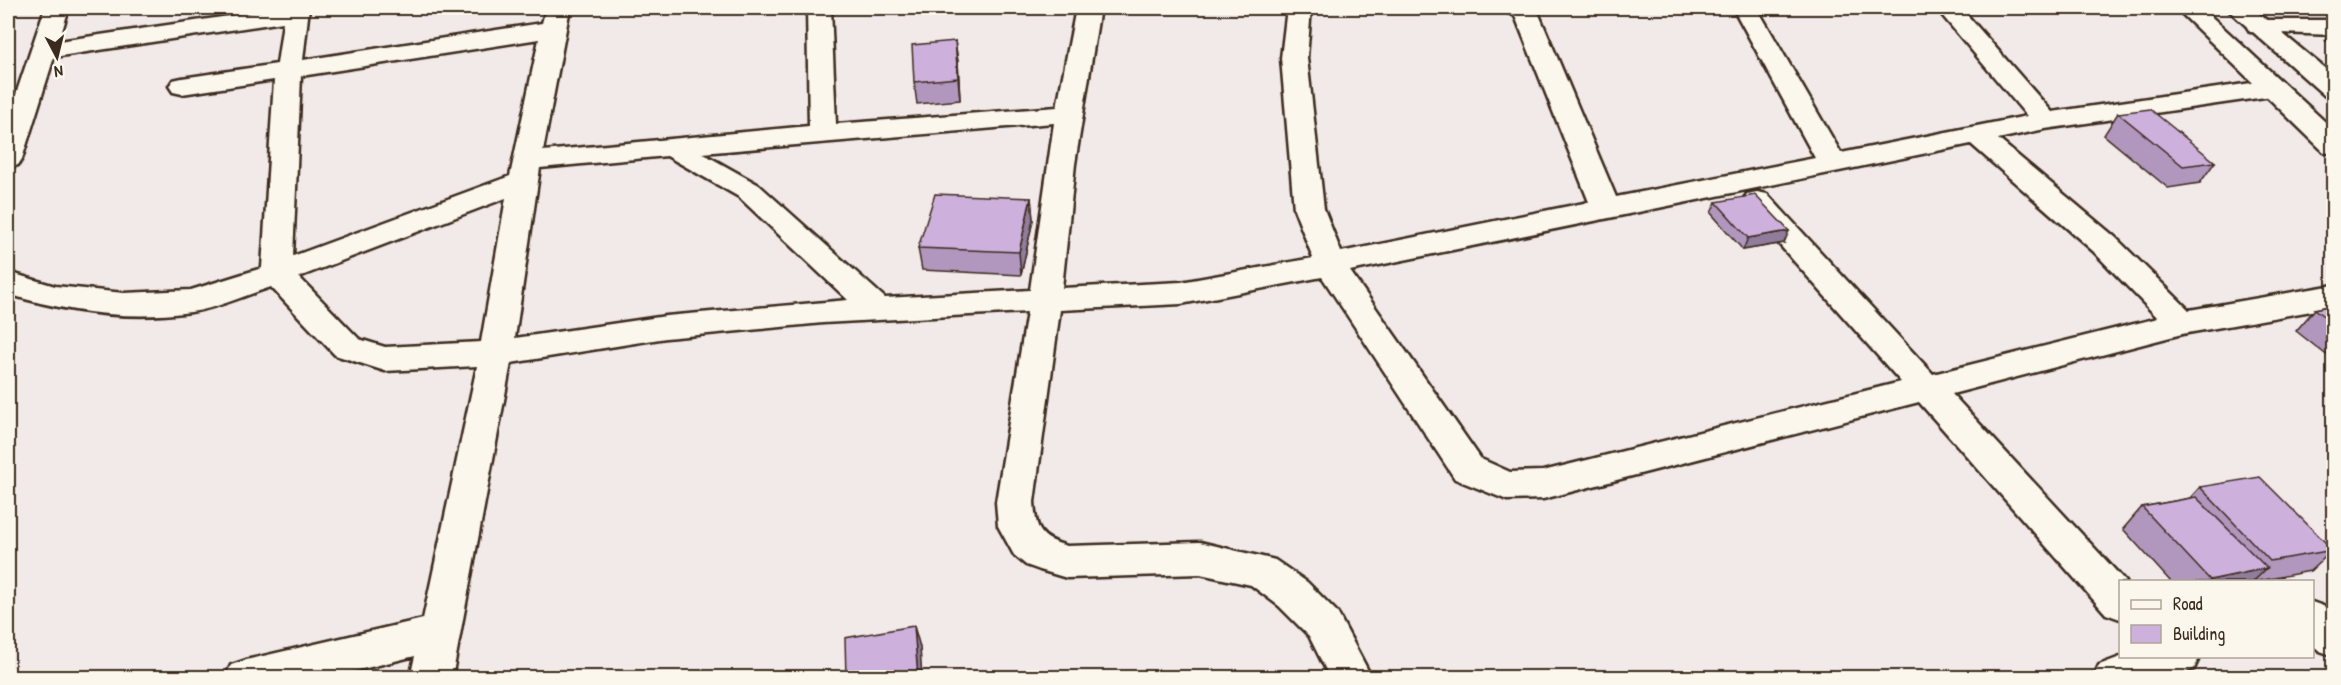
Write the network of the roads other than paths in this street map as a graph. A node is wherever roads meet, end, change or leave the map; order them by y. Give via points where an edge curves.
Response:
1 (57, 8) edge
2 (819, 8) edge
3 (1088, 8) edge
4 (1299, 8) edge
5 (1517, 8) edge
6 (1745, 8) edge
7 (1948, 8) edge
8 (2188, 8) edge
9 (2238, 8) edge
10 (297, 10) edge
11 (556, 18) edge
12 (2259, 27) junction
13 (2334, 28) edge
14 (43, 51) junction
15 (288, 69) junction
16 (182, 86) dead end
17 (2272, 88) junction
18 (2334, 90) edge
19 (1071, 114) junction
20 (2045, 121) junction
21 (823, 133) junction
22 (1978, 136) junction
23 (2334, 146) edge
24 (671, 147) junction
25 (8, 159) edge
26 (1833, 164) junction
27 (525, 171) junction
28 (1740, 182) junction
29 (1606, 208) junction
30 (1331, 266) junction
31 (277, 274) junction
32 (8, 283) edge
33 (2334, 296) edge
34 (1046, 300) junction
35 (879, 311) junction
36 (2182, 322) junction
37 (496, 353) junction
38 (1926, 387) junction
39 (2119, 600) edge
40 (2334, 608) edge
41 (2314, 615) edge
42 (2314, 621) edge
43 (439, 633) junction
44 (2334, 639) edge
45 (2171, 658) edge
46 (246, 678) edge
47 (431, 678) edge
48 (1352, 678) edge
49 (2114, 678) edge

1 - 14 street
2 - 21 street
3 - 19 street
4 - 30 street via 1294,58 1309,208
5 - 29 street via 1526,12
6 - 26 street
7 - 20 street
8 - 17 street
9 - 12 street
10 - 14 street
10 - 15 street
11 - 15 street
11 - 27 street
12 - 13 street
12 - 18 street
14 - 25 street
15 - 16 street
15 - 31 street
17 - 20 street
17 - 23 street
19 - 21 street
19 - 34 street via 1061,164
20 - 22 street
21 - 24 street
22 - 26 street
22 - 36 street via 2104,244
24 - 27 street
24 - 35 street via 749,191
26 - 28 street
27 - 31 street
27 - 37 street
28 - 29 street
28 - 38 street
29 - 30 street
30 - 34 street via 1181,293
30 - 38 street via 1468,469 1507,486 1543,485
31 - 32 street via 192,301 124,304 54,297
31 - 37 street via 347,347 385,359
33 - 36 street
34 - 35 street
34 - 48 street via 1015,502 1017,526 1027,544 1040,554 1067,562 1200,558 1261,571 1293,594 1323,624
35 - 37 street via 823,312 666,327
36 - 38 street
37 - 43 street
38 - 39 street
40 - 41 street
42 - 44 street
43 - 46 street
43 - 47 street
45 - 49 street

